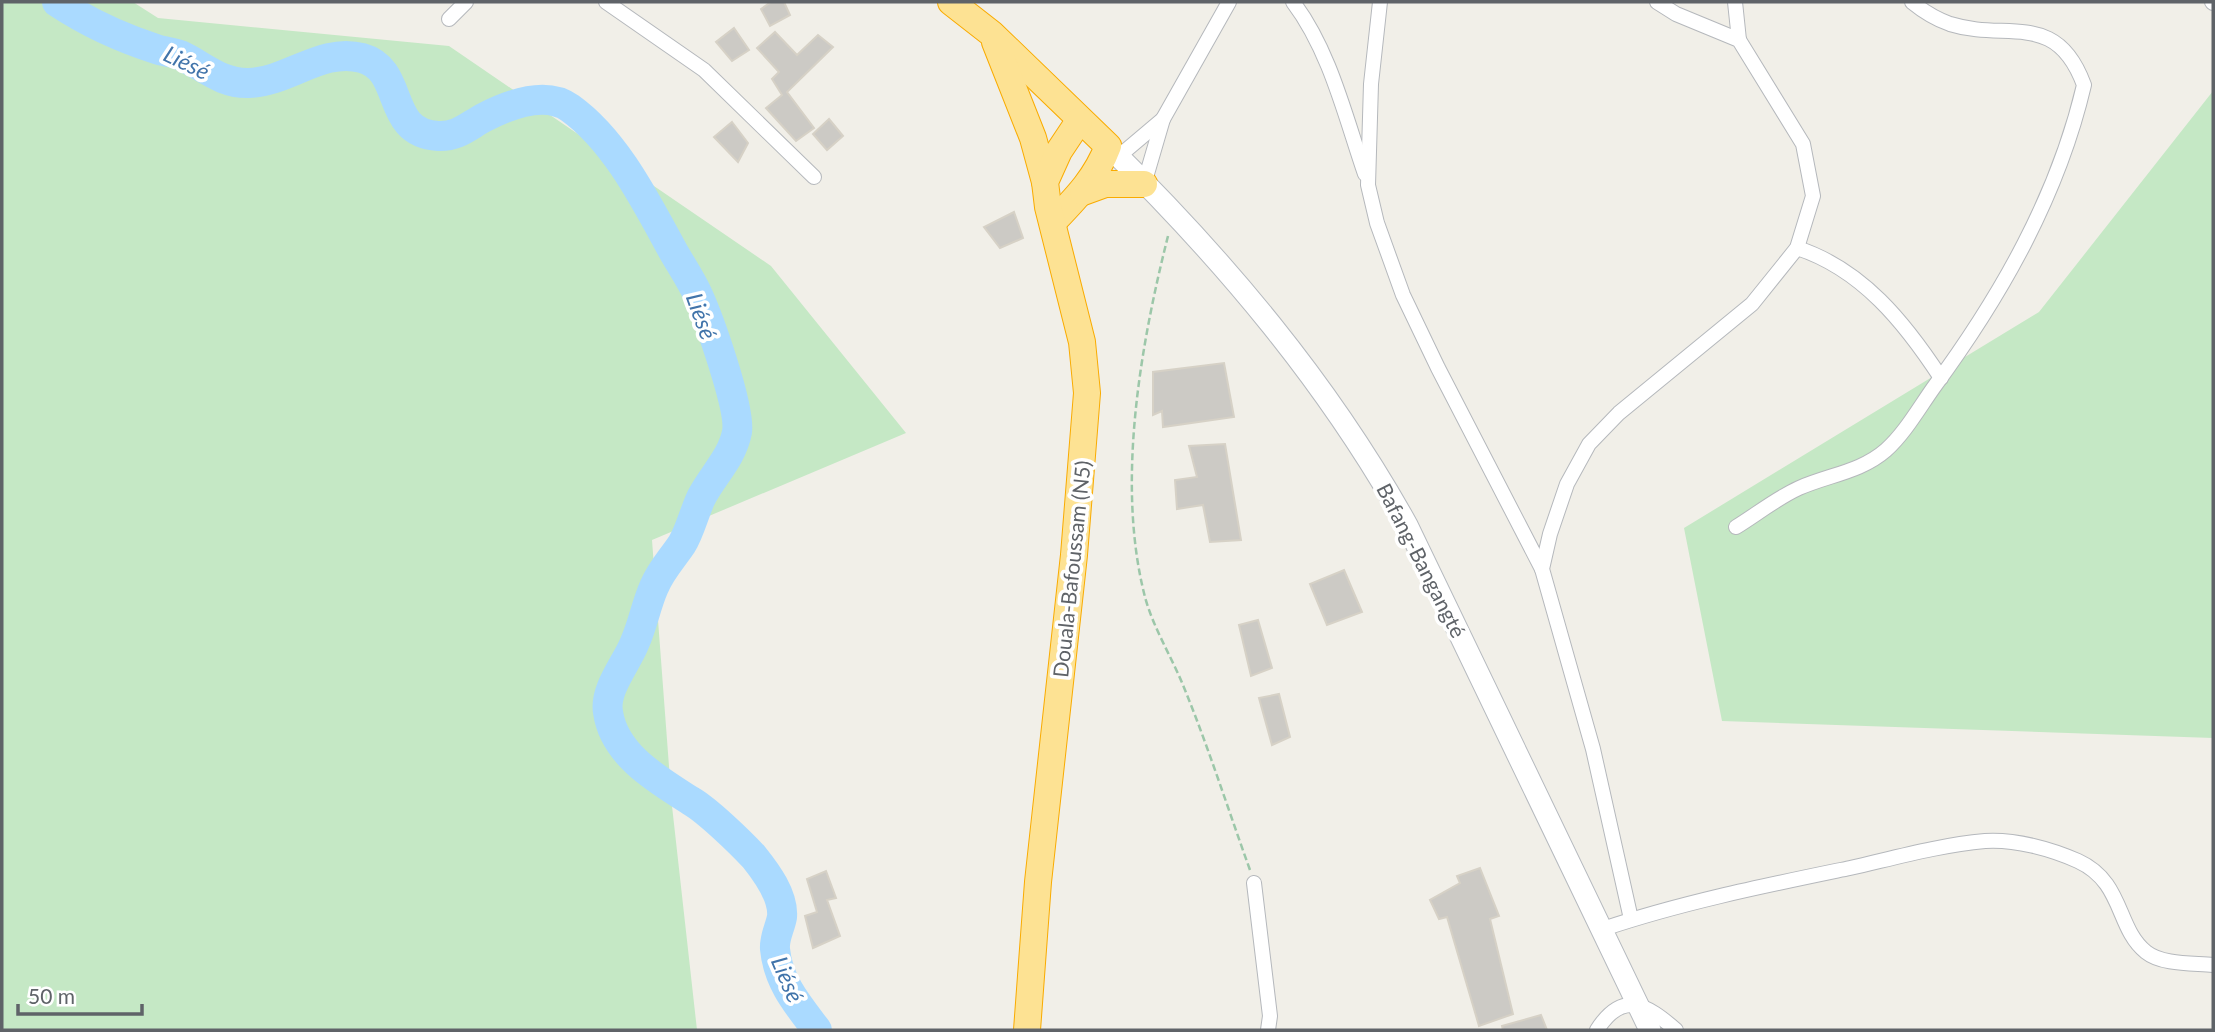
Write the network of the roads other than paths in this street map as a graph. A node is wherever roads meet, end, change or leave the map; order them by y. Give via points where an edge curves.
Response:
1 (466, 2) edge
2 (606, 2) edge
3 (951, 2) edge
4 (1229, 2) edge
5 (1293, 2) edge
6 (1380, 2) edge
7 (1657, 2) edge
8 (1735, 2) edge
9 (1912, 2) edge
10 (449, 19) dead end
11 (992, 34) junction
12 (1739, 40) junction
13 (1163, 119) junction
14 (1079, 121) junction
15 (1113, 152) junction
16 (814, 177) dead end
17 (1045, 182) junction
18 (1144, 184) junction
19 (1368, 185) junction
20 (1083, 192) junction
21 (1053, 222) junction
22 (1797, 248) junction
23 (1941, 378) junction
24 (1736, 527) dead end
25 (1542, 569) junction
26 (1254, 883) road end
27 (1631, 919) junction
28 (1603, 929) junction
29 (2213, 965) edge
30 (1637, 1003) junction
31 (1027, 1030) edge
32 (1268, 1030) edge
33 (1597, 1030) edge
34 (1650, 1030) edge
35 (1676, 1030) edge

1 - 10 street
2 - 16 street via 704,71
3 - 11 highway
4 - 13 street
5 - 19 street via 1316,39 1336,87
6 - 19 street via 1371,84
7 - 12 street
8 - 12 street
9 - 23 street via 1950,24 2034,32 2066,52 2084,85 2062,160 2004,283
11 - 14 highway
11 - 17 highway, Douala-Bafoussam (N5) via 1033,138
12 - 22 street via 1803,144 1813,196
13 - 15 street
13 - 18 street
14 - 15 highway
14 - 17 highway
15 - 18 street, Bafang-Bangangté
15 - 20 highway
17 - 21 highway, Douala-Bafoussam (N5)
18 - 20 highway via 1105,184
18 - 28 street, Bafang-Bangangté via 1313,375 1382,481
19 - 25 street via 1403,295
20 - 21 highway
21 - 31 highway, Douala-Bafoussam (N5) via 1082,342 1087,393
22 - 23 street via 1824,257 1855,276 1918,342
22 - 25 street via 1752,304 1619,413 1590,444 1563,494
23 - 24 street via 1886,450 1850,472 1801,487
25 - 27 street via 1593,749
26 - 32 street
27 - 28 street
27 - 29 street via 1913,854 1987,841 2007,842 2068,857 2094,871 2118,900 2147,953
28 - 30 street, Bafang-Bangangté
30 - 33 street via 1625,1006
30 - 34 street, Bafang-Bangangté
30 - 35 street

